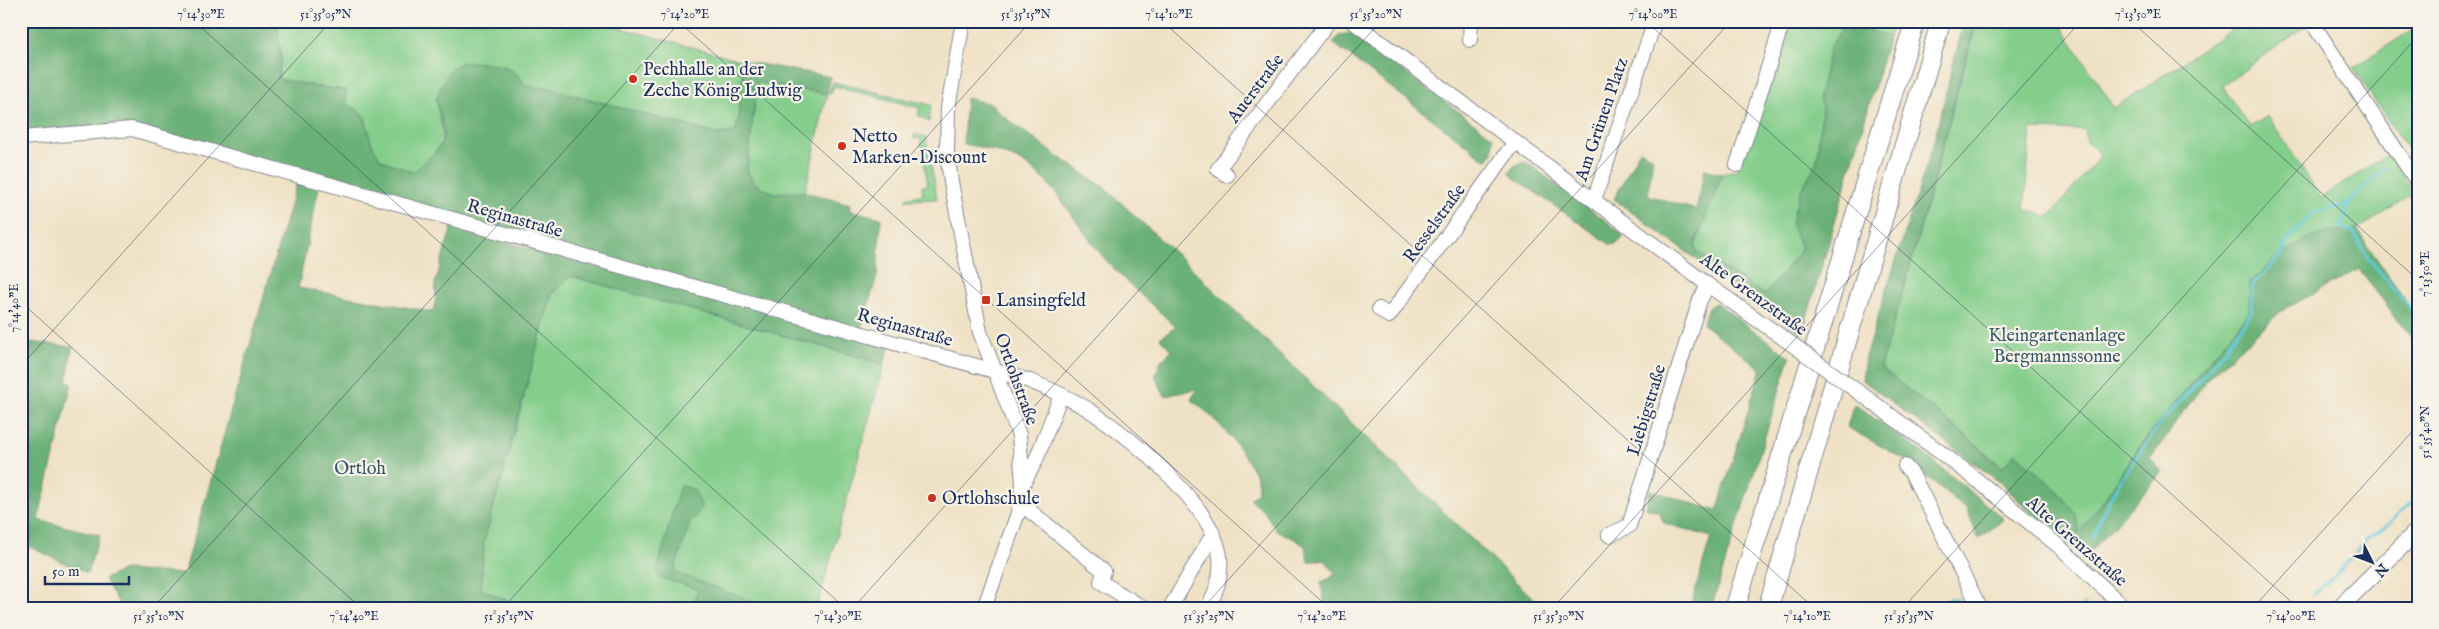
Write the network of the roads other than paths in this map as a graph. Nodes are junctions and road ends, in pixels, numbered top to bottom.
1 (963, 21) edge
2 (1329, 21) edge
3 (1352, 21) edge
4 (1471, 21) edge
5 (1655, 21) edge
6 (1783, 21) edge
7 (1915, 21) edge
8 (1941, 21) edge
9 (2311, 21) edge
10 (1470, 40) dead end
11 (21, 138) edge
12 (1515, 142) junction
13 (1737, 165) dead end
14 (1227, 176) dead end
15 (2418, 183) edge
16 (1594, 200) junction
17 (1708, 285) junction
18 (1380, 309) dead end
19 (995, 373) junction
20 (1061, 396) junction
21 (1905, 466) dead end
22 (1023, 484) junction
23 (1020, 503) junction
24 (2418, 530) edge
25 (1213, 534) junction
26 (1609, 535) dead end
27 (984, 608) edge
28 (1143, 608) edge
29 (1170, 608) edge
30 (1208, 608) edge
31 (1735, 608) edge
32 (1768, 608) edge
33 (1980, 608) edge
34 (2125, 608) edge
35 (2339, 608) edge

1 - 19 street, Ortlohstraße
2 - 14 street, Auerstraße
3 - 12 street, Alte Grenzstraße
4 - 10 street
5 - 16 street, Am Grünen Platz
6 - 13 street
7 - 31 highway
8 - 32 highway
9 - 15 street
11 - 19 street, Reginastraße
12 - 16 street, Alte Grenzstraße
12 - 18 street, Resselstraße
16 - 17 street, Alte Grenzstraße
17 - 26 street, Liebigstraße
17 - 34 street, Alte Grenzstraße, bridge
19 - 20 street
19 - 22 street, Ortlohstraße
20 - 22 street, Ortlohstraße
20 - 25 street
21 - 33 street
22 - 23 street, Ortlohstraße
23 - 27 street, Ortlohstraße
23 - 28 street
24 - 35 main road
25 - 29 street
25 - 30 street

